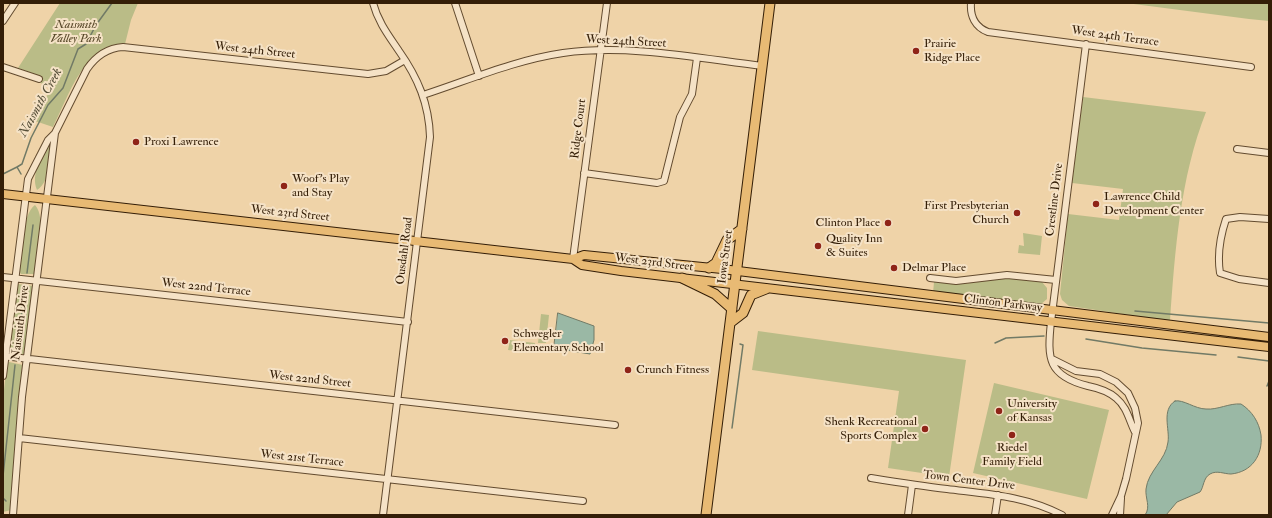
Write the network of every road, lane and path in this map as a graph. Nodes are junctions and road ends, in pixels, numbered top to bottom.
1 (15, 3) edge
2 (373, 3) edge
3 (455, 3) edge
4 (607, 3) edge
5 (770, 3) edge
6 (971, 3) edge
7 (3, 21) edge
8 (1086, 44) junction
9 (600, 50) junction
10 (101, 54) joint
11 (697, 58) junction
12 (406, 60) junction
13 (762, 66) junction
14 (3, 67) edge
15 (1251, 67) dead end
16 (479, 76) junction
17 (39, 79) dead end
18 (423, 95) junction
19 (54, 133) junction
20 (1237, 149) dead end
21 (1269, 153) edge
22 (584, 173) junction
23 (3, 194) edge
24 (25, 196) junction
25 (46, 199) junction
26 (1269, 219) edge
27 (742, 229) junction
28 (418, 240) junction
29 (574, 258) junction
30 (709, 268) junction
31 (736, 272) junction
32 (3, 277) edge
33 (15, 278) junction
34 (682, 278) junction
35 (930, 278) dead end
36 (37, 280) junction
37 (1056, 280) junction
38 (1269, 283) edge
39 (735, 285) junction
40 (766, 289) junction
41 (732, 309) junction
42 (1053, 311) junction
43 (408, 322) junction
44 (1051, 322) junction
45 (730, 324) junction
46 (1269, 337) edge
47 (1269, 347) edge
48 (4, 357) edge
49 (27, 360) junction
50 (1052, 360) junction
51 (3, 376) edge
52 (398, 401) junction
53 (615, 425) dead end
54 (1135, 432) junction
55 (19, 438) junction
56 (871, 478) dead end
57 (388, 479) junction
58 (912, 485) junction
59 (998, 495) junction
60 (1121, 496) junction
61 (583, 501) dead end
62 (13, 515) edge
63 (383, 515) edge
64 (706, 515) edge
65 (908, 515) edge
66 (995, 515) edge
67 (1062, 515) edge
68 (1112, 515) edge
69 (1120, 515) edge

1 - 7 street
2 - 12 street, Ousdahl Road
3 - 16 street
4 - 9 street, Ridge Court
5 - 13 highway, Iowa Street
6 - 8 street, West 24th Terrace
8 - 15 street, West 24th Terrace
8 - 37 street, Crestline Drive
9 - 11 street, West 24th Street
9 - 16 street, West 24th Street
9 - 22 street, Ridge Court
10 - 12 street, West 24th Street
10 - 19 street, Naismith Drive
11 - 13 street, West 24th Street
11 - 22 street
12 - 18 street, Ousdahl Road
13 - 27 highway, Iowa Street
14 - 17 street
16 - 18 street, West 24th Street
18 - 28 street, Ousdahl Road
19 - 24 street, Naismith Drive
19 - 25 street, Naismith Drive
20 - 21 street
22 - 29 street, Ridge Court
23 - 24 main road, West 23rd Street
24 - 25 main road, West 23rd Street
24 - 33 street, Naismith Drive
25 - 28 main road, West 23rd Street
25 - 36 street, Naismith Drive
26 - 38 street
27 - 30 highway
27 - 31 highway, Iowa Street
28 - 29 main road, West 23rd Street
28 - 43 street, Ousdahl Road
29 - 30 main road, West 23rd Street
29 - 34 main road, West 23rd Street
30 - 31 main road, West 23rd Street
31 - 39 highway, Iowa Street
31 - 42 main road, Clinton Parkway
32 - 33 street, West 22nd Terrace
33 - 36 street, West 22nd Terrace
33 - 48 street, Naismith Drive
34 - 39 main road, West 23rd Street
34 - 41 highway
35 - 37 street
36 - 43 street, West 22nd Terrace
36 - 49 street, Naismith Drive
37 - 42 street, Crestline Drive
39 - 40 main road, Clinton Parkway
39 - 41 highway, Iowa Street
40 - 44 main road, Clinton Parkway
40 - 45 highway
41 - 45 highway, Iowa Street
42 - 44 street, Crestline Drive
42 - 46 main road, Clinton Parkway
43 - 52 street, Ousdahl Road
44 - 47 main road, Clinton Parkway
44 - 50 street, Crestline Drive
45 - 64 highway, Iowa Street
48 - 49 street, West 22nd Street
48 - 51 street, Naismith Drive
49 - 52 street, West 22nd Street
49 - 55 street, Naismith Drive
50 - 54 street, Crestline Drive
50 - 54 street
52 - 53 street, West 22nd Street
52 - 57 street, Ousdahl Road
54 - 60 street
55 - 57 street, West 21st Terrace
55 - 62 street, Naismith Drive
56 - 58 street, Town Center Drive
57 - 61 street, West 21st Terrace
57 - 63 street, Ousdahl Road
58 - 59 street, Town Center Drive
58 - 65 street
59 - 66 street
59 - 67 street, Town Center Drive
60 - 68 street
60 - 69 street

